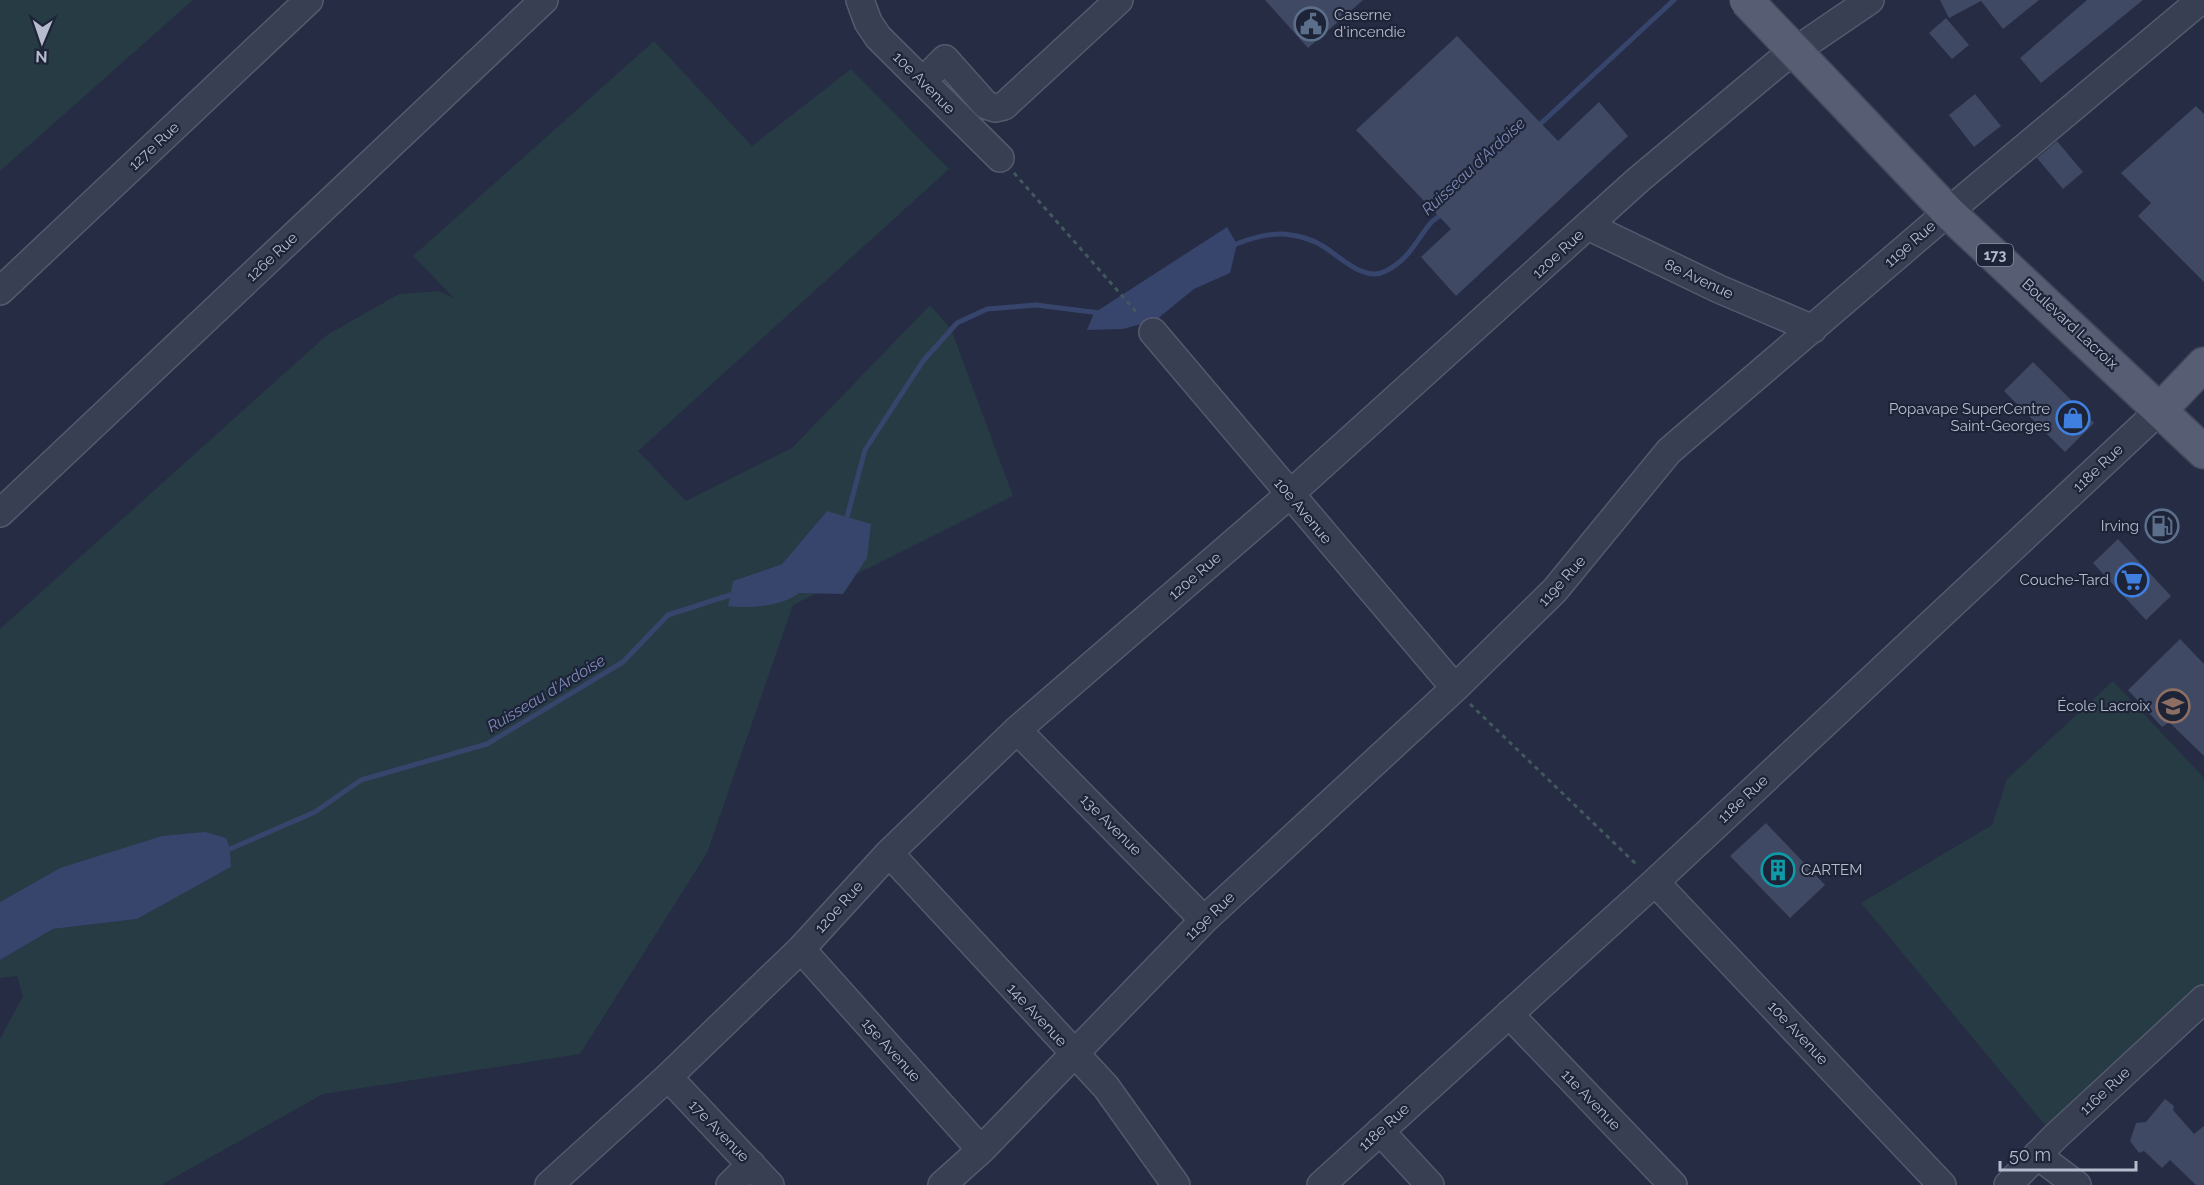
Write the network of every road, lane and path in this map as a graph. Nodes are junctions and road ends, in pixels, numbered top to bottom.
1 (309, 0) edge
2 (544, 0) edge
3 (1119, 0) edge
4 (1746, 0) edge
5 (1870, 0) edge
6 (2201, 0) edge
7 (863, 1) edge
8 (923, 81) junction
9 (1000, 158) joint
10 (1948, 212) junction
11 (1588, 226) junction
12 (0, 291) edge
13 (1813, 329) junction
14 (1153, 332) joint
15 (2204, 364) edge
16 (2161, 409) junction
17 (2204, 452) edge
18 (1288, 495) junction
19 (0, 513) edge
20 (1455, 688) junction
21 (1017, 730) junction
22 (889, 853) junction
23 (1655, 882) junction
24 (1204, 920) junction
25 (801, 949) junction
26 (2204, 999) edge
27 (1509, 1014) junction
28 (1074, 1054) junction
29 (668, 1077) junction
30 (1380, 1131) junction
31 (981, 1150) junction
32 (2037, 1155) junction
33 (751, 1164) junction
34 (549, 1185) edge
35 (729, 1185) edge
36 (770, 1185) edge
37 (942, 1185) edge
38 (1176, 1185) edge
39 (1321, 1185) edge
40 (1430, 1185) edge
41 (1673, 1185) edge
42 (1942, 1185) edge
43 (2008, 1185) edge
44 (2077, 1185) edge

1 - 12 street, 127e Rue
2 - 19 street, 126e Rue
3 - 8 street
4 - 10 main road, Boulevard Lacroix / 173, bridge
5 - 11 street, 120e Rue
6 - 10 street, 119e Rue
7 - 8 street, 10e Avenue
8 - 9 street, 10e Avenue
9 - 14 path
10 - 13 street, 119e Rue
10 - 16 main road, Boulevard Lacroix / 173
11 - 13 street, 8e Avenue
11 - 18 street, 120e Rue
13 - 20 street, 119e Rue
14 - 18 street, 10e Avenue
15 - 16 main road
16 - 17 main road, Boulevard Lacroix / 173
16 - 23 street, 118e Rue
18 - 20 street, 10e Avenue
18 - 21 street, 120e Rue
20 - 23 path
20 - 24 street, 119e Rue
21 - 22 street, 120e Rue
21 - 24 street, 13e Avenue
22 - 25 street, 120e Rue
22 - 28 street, 14e Avenue
23 - 27 street, 118e Rue
23 - 42 street, 10e Avenue
24 - 28 street, 119e Rue
25 - 29 street, 120e Rue
25 - 31 street, 15e Avenue
26 - 32 street, 116e Rue
27 - 30 street, 118e Rue
27 - 41 street, 11e Avenue
28 - 31 street, 119e Rue
28 - 38 street, 14e Avenue
29 - 33 street, 17e Avenue
29 - 34 street, 120e Rue
30 - 39 street, 118e Rue
30 - 40 street
31 - 37 street, 119e Rue
32 - 43 street, 116e Rue
32 - 44 street
33 - 35 street
33 - 36 street, 17e Avenue

